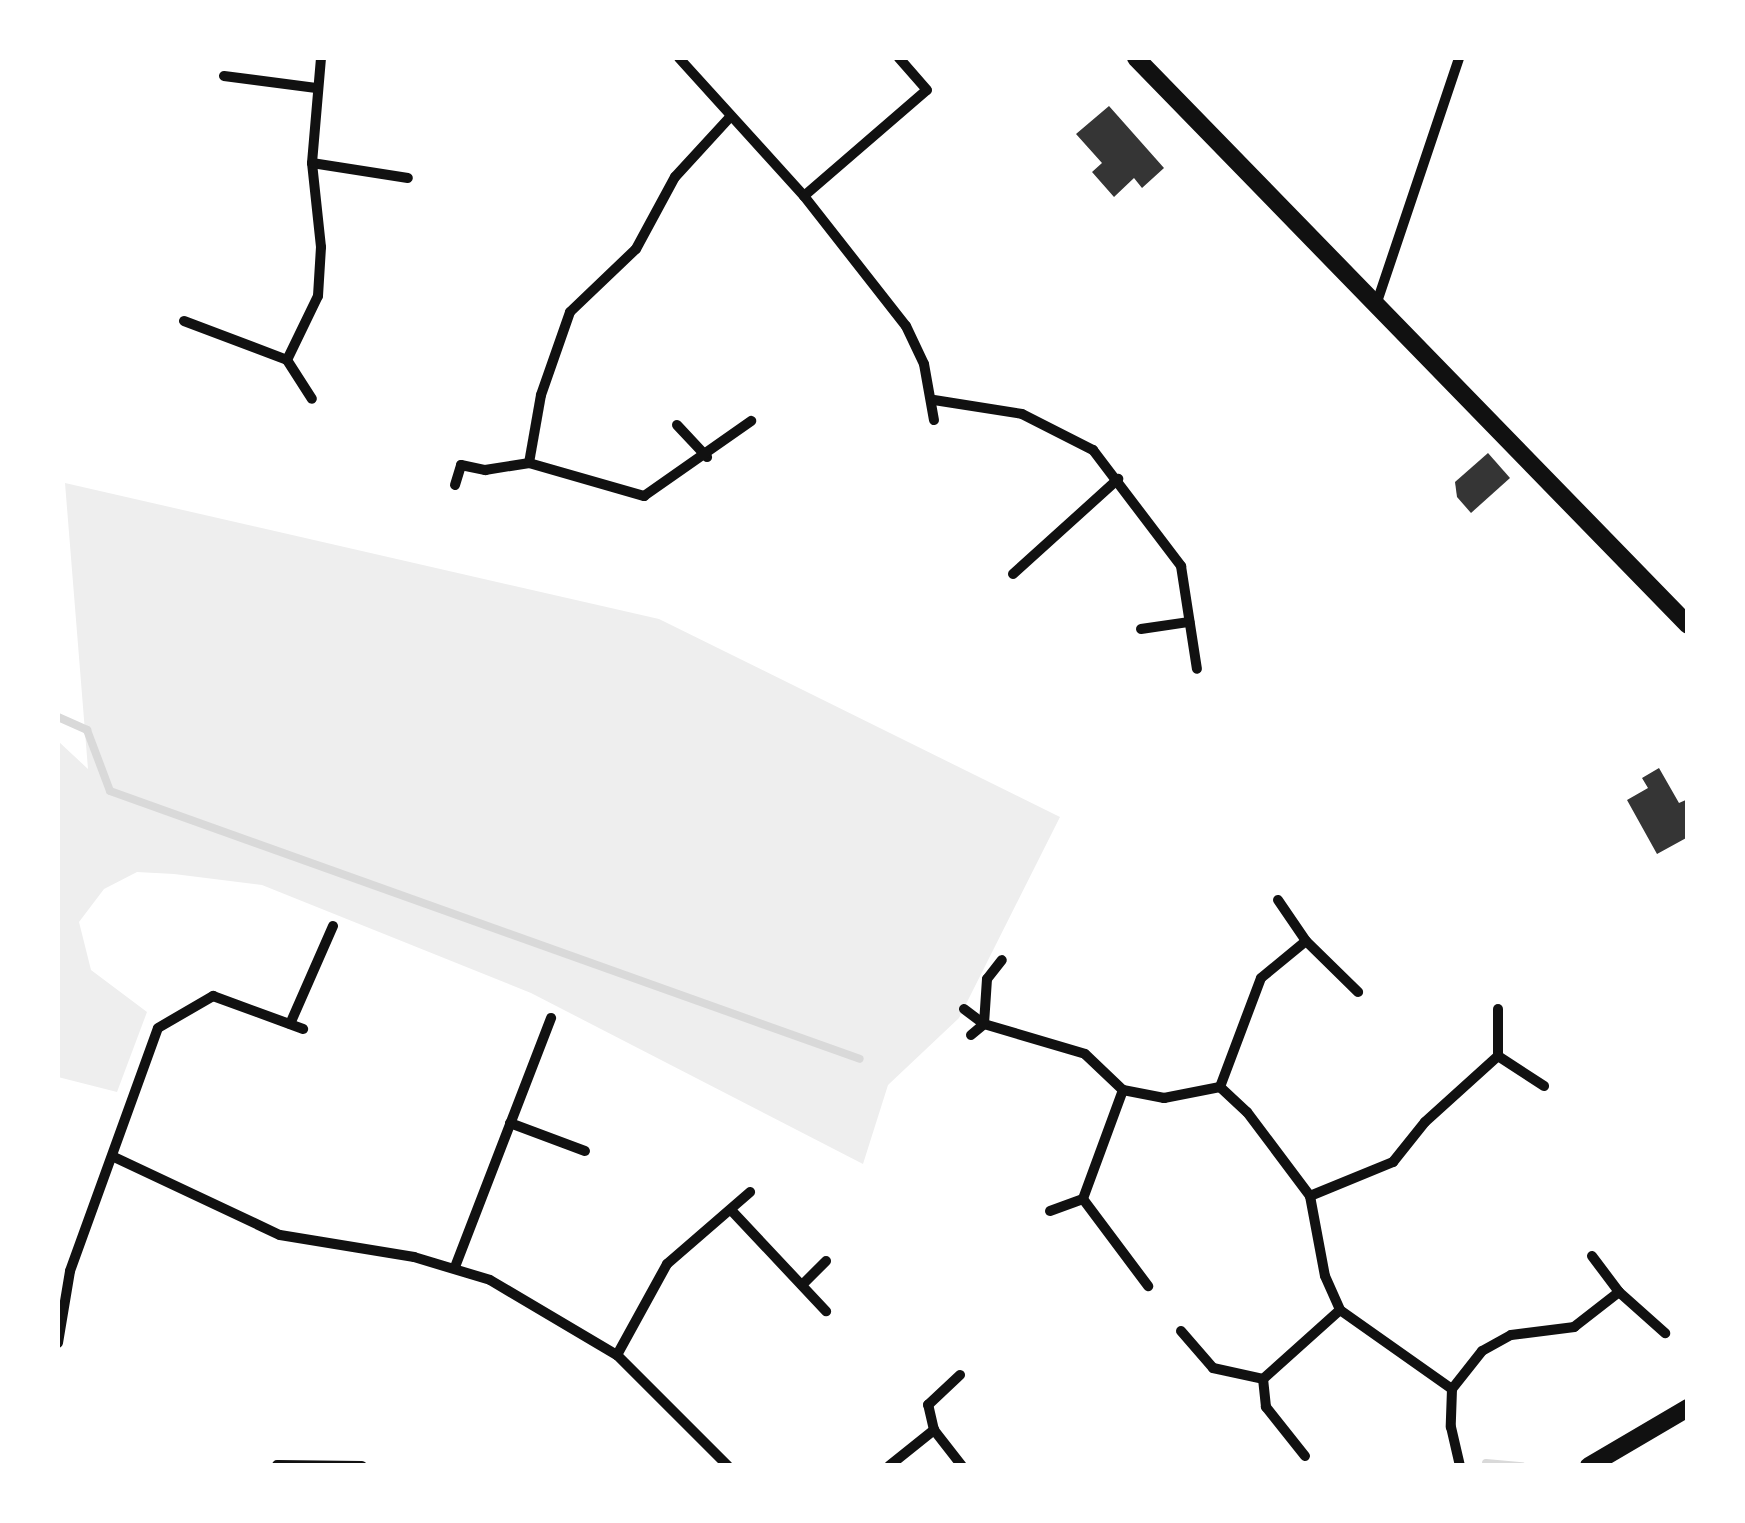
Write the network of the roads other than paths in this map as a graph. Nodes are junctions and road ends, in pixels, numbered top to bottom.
1 (321, 58) edge
2 (679, 58) edge
3 (899, 58) edge
4 (1136, 58) edge
5 (1459, 58) edge
6 (224, 76) dead end
7 (316, 88) junction
8 (730, 118) junction
9 (312, 163) junction
10 (408, 178) dead end
11 (804, 196) junction
12 (1378, 302) junction
13 (184, 321) dead end
14 (287, 360) junction
15 (312, 398) dead end
16 (934, 400) junction
17 (934, 420) dead end
18 (752, 421) dead end
19 (677, 425) dead end
20 (707, 457) junction
21 (529, 462) junction
22 (1118, 479) junction
23 (455, 486) dead end
24 (1013, 574) dead end
25 (1189, 622) junction
26 (1688, 625) edge
27 (1141, 629) dead end
28 (1198, 669) dead end
29 (1278, 900) dead end
30 (333, 926) dead end
31 (1306, 941) junction
32 (1002, 960) dead end
33 (1358, 992) dead end
34 (964, 1008) dead end
35 (1498, 1009) dead end
36 (551, 1018) dead end
37 (290, 1024) junction
38 (984, 1024) junction
39 (303, 1029) dead end
40 (971, 1035) dead end
41 (1498, 1056) junction
42 (1544, 1086) dead end
43 (1220, 1088) junction
44 (1123, 1090) junction
45 (510, 1124) junction
46 (585, 1151) dead end
47 (114, 1157) junction
48 (750, 1192) dead end
49 (1310, 1196) junction
50 (1083, 1199) junction
51 (731, 1210) junction
52 (1050, 1211) dead end
53 (1592, 1256) dead end
54 (826, 1261) dead end
55 (454, 1267) junction
56 (802, 1285) junction
57 (1148, 1286) dead end
58 (1619, 1292) junction
59 (1340, 1310) junction
60 (826, 1311) dead end
61 (1180, 1331) dead end
62 (1665, 1333) dead end
63 (58, 1343) edge
64 (617, 1355) junction
65 (960, 1376) dead end
66 (1263, 1379) junction
67 (1452, 1389) junction
68 (1688, 1408) edge
69 (934, 1430) junction
70 (1305, 1456) dead end
71 (277, 1465) edge
72 (328, 1465) edge
73 (362, 1466) edge
74 (728, 1466) edge
75 (889, 1466) edge
76 (962, 1466) edge
77 (1460, 1466) edge
78 (1588, 1466) edge

1 - 7 street
2 - 8 street
3 - 11 street
4 - 12 street
5 - 12 street
6 - 7 street
7 - 9 street
8 - 11 street
8 - 21 street
9 - 10 street
9 - 14 street
11 - 16 street
12 - 26 street
13 - 14 street
14 - 15 street
16 - 17 street
16 - 22 street
18 - 20 street
19 - 20 street
20 - 21 street
21 - 23 street
22 - 24 street
22 - 25 street
25 - 27 street
25 - 28 street
29 - 31 street
30 - 37 street
31 - 33 street
31 - 43 street
32 - 38 street
34 - 38 street
35 - 41 street
36 - 45 street
37 - 39 street
37 - 47 street
38 - 40 street
38 - 44 street
41 - 42 street
41 - 49 street
43 - 44 street
43 - 49 street
44 - 50 street
45 - 46 street
45 - 55 street
47 - 55 street
47 - 63 street
48 - 51 street
49 - 59 street
50 - 52 street
50 - 57 street
51 - 56 street
51 - 64 street
53 - 58 street
54 - 56 street
55 - 64 street
56 - 60 street
58 - 62 street
58 - 67 street
59 - 66 street
59 - 67 street
61 - 66 street
64 - 74 street
65 - 69 street
66 - 70 street
67 - 77 street
68 - 78 street
69 - 75 street
69 - 76 street
71 - 72 street
72 - 73 street

